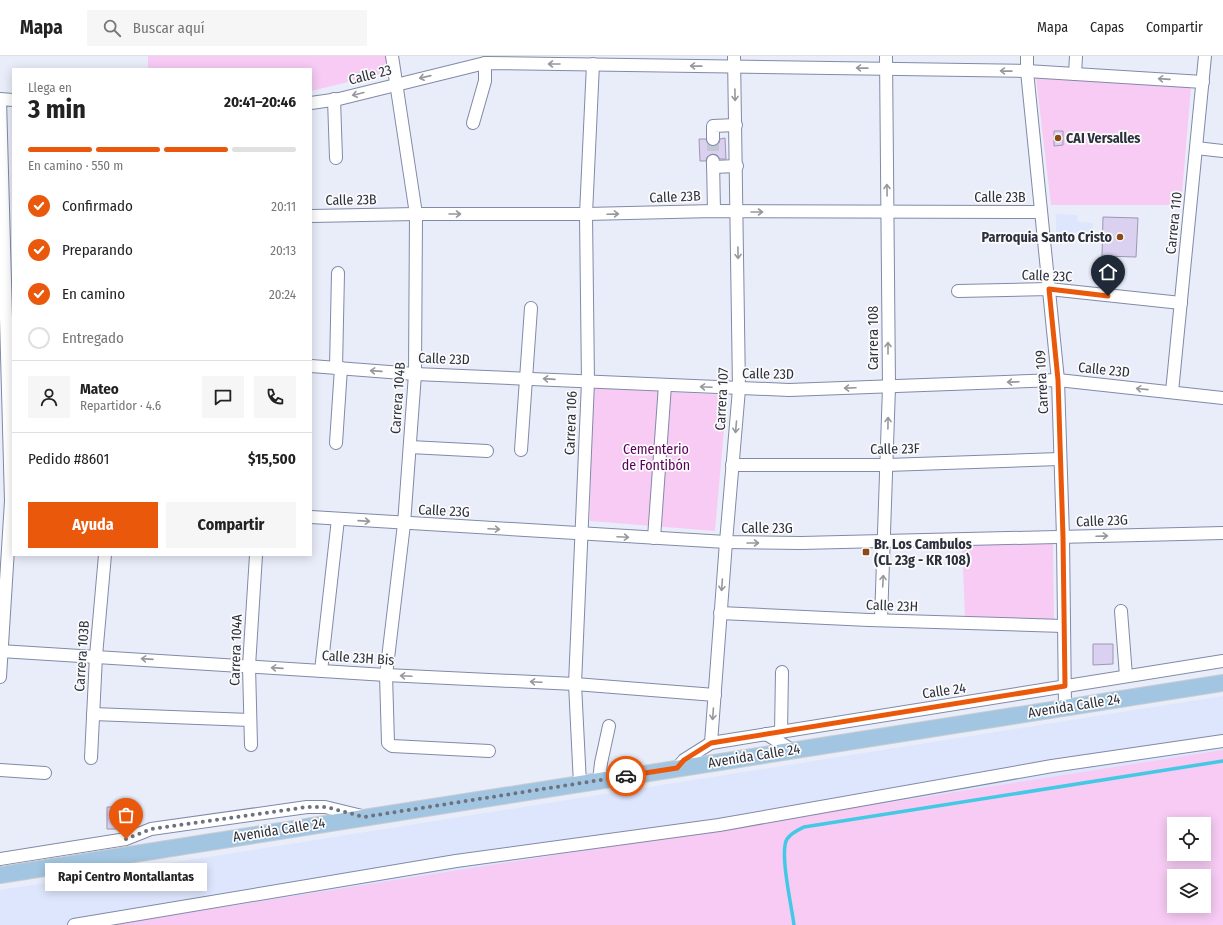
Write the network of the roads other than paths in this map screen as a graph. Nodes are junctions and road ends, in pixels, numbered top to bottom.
1 (392, 56) edge
2 (886, 56) edge
3 (1027, 56) edge
4 (1076, 56) edge
5 (1205, 56) edge
6 (735, 61) edge
7 (485, 63) junction
8 (593, 64) junction
9 (886, 68) junction
10 (1027, 71) junction
11 (1075, 74) junction
12 (1203, 82) junction
13 (396, 84) junction
14 (0, 99) edge
15 (334, 99) junction
16 (12, 100) edge
17 (312, 103) edge
18 (473, 123) dead end
19 (736, 125) junction
20 (713, 139) tunnel mouth
21 (1196, 148) junction
22 (1223, 151) edge
23 (336, 158) dead end
24 (737, 166) junction
25 (714, 211) junction
26 (737, 212) junction
27 (887, 212) junction
28 (1040, 212) junction
29 (416, 214) junction
30 (586, 214) junction
31 (312, 216) edge
32 (8, 228) edge
33 (338, 273) dead end
34 (1049, 289) junction
35 (958, 291) dead end
36 (1181, 303) junction
37 (531, 308) dead end
38 (6, 352) edge
39 (312, 366) edge
40 (339, 368) junction
41 (415, 374) junction
42 (525, 377) junction
43 (1058, 380) junction
44 (588, 382) junction
45 (665, 385) junction
46 (889, 387) junction
47 (739, 388) junction
48 (1172, 392) junction
49 (1223, 398) edge
50 (336, 443) dead end
51 (410, 447) junction
52 (521, 450) dead end
53 (488, 451) dead end
54 (1059, 459) junction
55 (887, 464) junction
56 (732, 465) junction
57 (8, 500) edge
58 (312, 517) edge
59 (338, 519) junction
60 (404, 524) junction
61 (1223, 533) edge
62 (582, 534) junction
63 (1063, 537) junction
64 (654, 538) junction
65 (885, 541) junction
66 (726, 542) junction
67 (105, 556) edge
68 (256, 556) edge
69 (1121, 611) dead end
70 (720, 613) junction
71 (881, 620) junction
72 (1064, 626) junction
73 (1, 651) edge
74 (96, 656) junction
75 (1223, 661) edge
76 (249, 666) junction
77 (321, 671) junction
78 (782, 672) dead end
79 (386, 675) junction
80 (0, 676) edge
81 (1126, 676) junction
82 (1223, 683) edge
83 (575, 684) junction
84 (1065, 686) junction
85 (715, 695) junction
86 (1065, 707) junction
87 (93, 714) junction
88 (250, 720) junction
89 (610, 726) dead end
90 (781, 732) junction
91 (766, 734) junction
92 (1223, 740) edge
93 (711, 743) junction
94 (251, 745) dead end
95 (792, 750) junction
96 (489, 751) dead end
97 (91, 758) dead end
98 (677, 768) junction
99 (0, 770) edge
100 (45, 773) dead end
101 (600, 781) junction
102 (580, 784) junction
103 (364, 817) junction
104 (126, 839) junction
105 (128, 855) junction
106 (0, 859) edge
107 (0, 875) edge
108 (74, 925) edge

1 - 13 street, Carrera 104B
2 - 9 street, Carrera 108
3 - 10 street, Carrera 109
4 - 11 street
5 - 12 street, Carrera 110
6 -> 8 street, Calle 23
9 -> 6 street, Calle 23
6 -> 19 street, Carrera 107
8 -> 7 street, Calle 23
7 -> 13 street, Calle 23
7 - 18 street
8 - 30 street, Carrera 106
10 -> 9 street, Calle 23
27 -> 9 street, Carrera 108
10 - 11 street, Calle 23
10 - 28 street, Carrera 109
12 -> 11 street, Calle 23
12 - 21 street, Carrera 110
13 -> 15 street, Calle 23
13 - 29 street, Carrera 104B
14 - 16 street
14 - 32 street
15 - 17 street, Calle 23
15 - 23 street
19 - 20 street
19 - 24 street, Carrera 107
21 - 22 street
21 - 36 street, Carrera 110
24 - 25 street
24 - 26 street, Carrera 107
25 - 26 street, Calle 23B
30 -> 25 street, Calle 23B
26 -> 27 street, Calle 23B
26 -> 47 street, Carrera 107
27 - 28 street, Calle 23B
46 -> 27 street, Carrera 108
28 - 34 street, Carrera 109
29 -> 30 street, Calle 23B
29 - 31 street, Calle 23B
29 - 41 street, Carrera 104B
30 - 44 street, Carrera 106
32 - 38 street
33 - 40 street
34 - 35 street, Calle 23C
34 - 36 street, Calle 23C
34 - 43 street, Carrera 109
36 - 48 street, Carrera 110
37 - 42 street
38 - 57 street
39 - 40 street, Calle 23D
41 -> 40 street, Calle 23D
40 - 50 street
41 - 42 street, Calle 23D
41 - 51 street, Carrera 104B
44 -> 42 street, Calle 23D
42 - 52 street
43 -> 46 street, Calle 23D
48 -> 43 street, Calle 23D
43 - 54 street, Carrera 109
44 - 45 street, Calle 23D
44 - 62 street, Carrera 106
47 -> 45 street, Calle 23D
45 - 64 street
46 -> 47 street, Calle 23D
55 -> 46 street, Carrera 108
47 -> 56 street, Carrera 107
48 - 49 street, Calle 23D
51 - 53 street
51 - 60 street, Carrera 104B
54 - 55 street, Calle 23F
54 - 63 street, Carrera 109
55 - 56 street, Calle 23F
55 - 65 street, Carrera 108
56 - 66 street, Carrera 107
57 - 73 street
58 - 59 street, Calle 23G
59 -> 60 street, Calle 23G
59 - 77 street
60 -> 62 street, Calle 23G
60 - 79 street, Carrera 104B
63 -> 61 street, Calle 23G
62 -> 64 street, Calle 23G
62 - 83 street, Carrera 106
63 - 65 street, Calle 23G
63 - 72 street, Carrera 109
64 - 66 street, Calle 23G
66 -> 65 street, Calle 23G
71 -> 65 street, Carrera 108
66 -> 70 street, Carrera 107
67 - 74 street, Carrera 103B
68 - 76 street, Carrera 104A
69 - 81 street
70 - 71 street, Calle 23H
70 - 85 street, Carrera 107
71 - 72 street, Calle 23H
72 - 84 street, Carrera 109
73 - 74 street, Calle 23H Bis
73 - 80 street
76 -> 74 street, Calle 23H Bis
74 - 87 street, Carrera 103B
75 - 81 street, Calle 24
77 -> 76 street, Calle 23H Bis
76 - 88 street, Carrera 104A
77 - 79 street, Calle 23H Bis
78 - 90 street
83 -> 79 street, Calle 23H Bis
79 - 96 street, Carrera 104B
81 - 84 street, Calle 24
82 - 86 main road, Avenida Calle 24
83 - 85 street, Calle 23H Bis
83 - 102 street, Carrera 106
84 - 86 street, Carrera 109
84 - 90 street, Calle 24
85 -> 93 street, Carrera 107
86 - 95 main road, Avenida Calle 24
87 - 88 street
87 - 97 street, Carrera 103B
88 - 94 street, Carrera 104A
89 - 101 street
90 - 91 street, Calle 24
91 - 93 street, Calle 24
91 - 95 street
92 - 108 street
93 - 98 street, Calle 24
95 - 98 main road, Avenida Calle 24
98 - 101 main road, Avenida Calle 24
99 - 100 street
101 - 102 main road, Avenida Calle 24
102 - 103 main road, Avenida Calle 24
103 - 104 street
103 - 105 main road, Avenida Calle 24
104 - 105 street
104 - 106 street
105 - 107 main road, Avenida Calle 24

